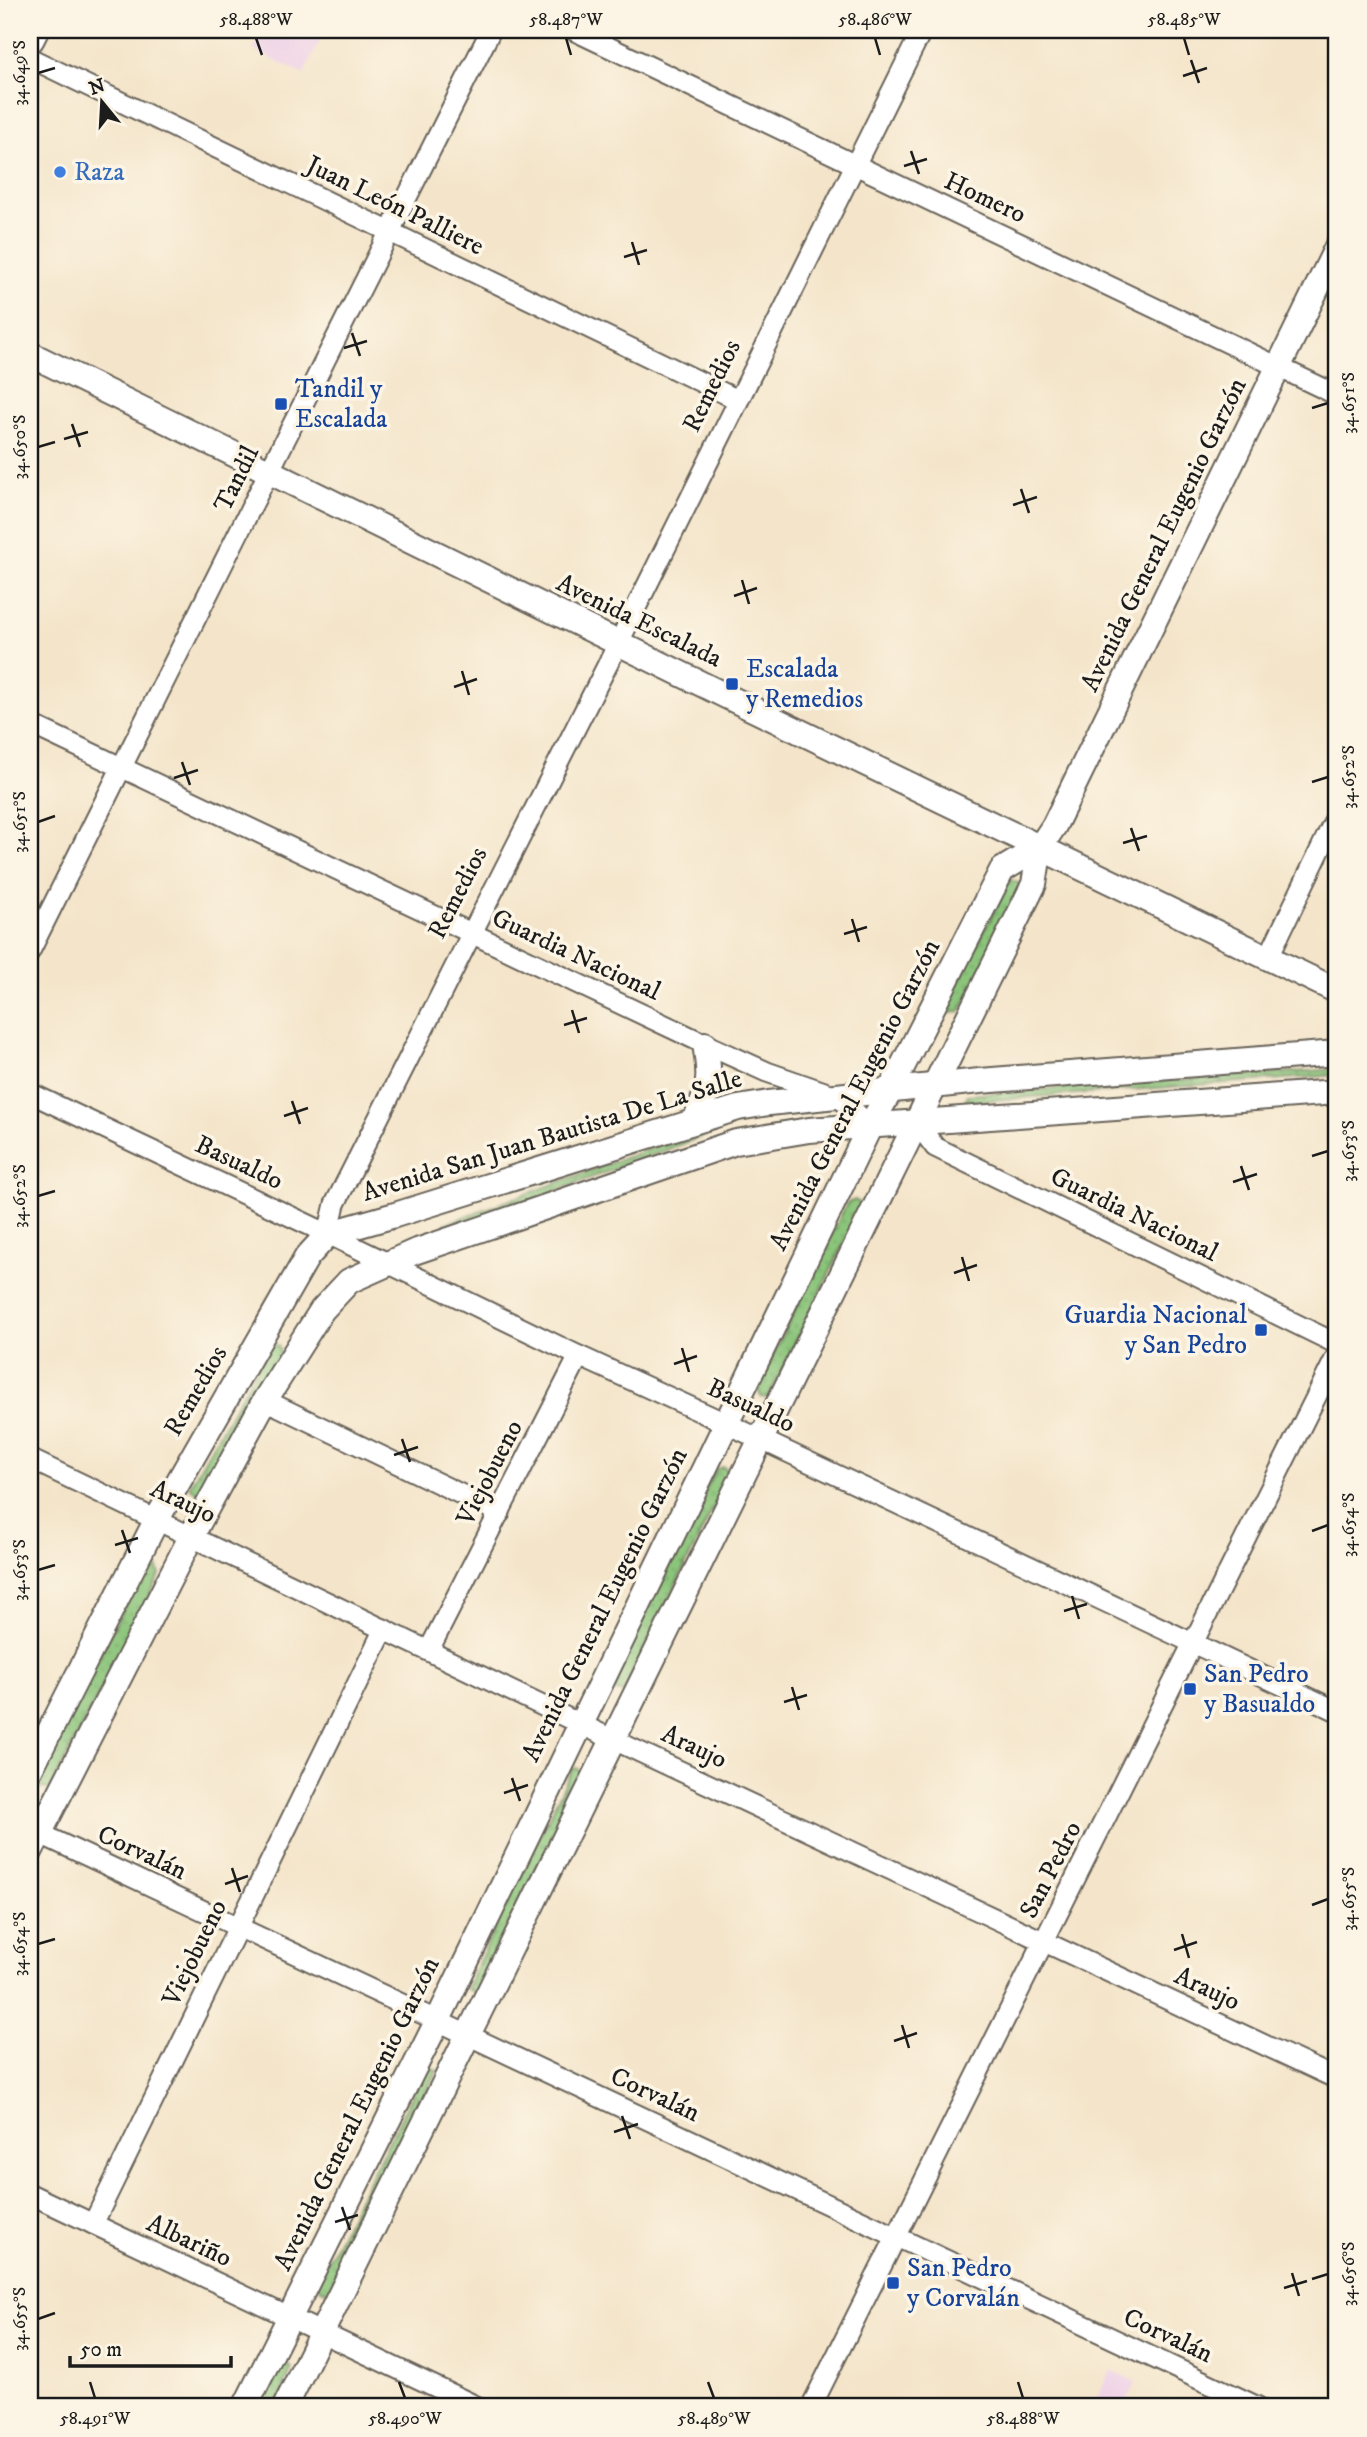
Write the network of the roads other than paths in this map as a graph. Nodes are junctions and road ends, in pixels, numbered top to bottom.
1 (34, 30) edge
2 (491, 30) edge
3 (573, 30) edge
4 (922, 30) edge
5 (30, 38) edge
6 (30, 58) edge
7 (855, 165) junction
8 (388, 231) junction
9 (1337, 247) edge
10 (30, 354) edge
11 (1279, 367) junction
12 (1337, 395) edge
13 (738, 401) junction
14 (270, 473) junction
15 (618, 644) junction
16 (30, 724) edge
17 (122, 768) junction
18 (1337, 815) edge
19 (1040, 847) junction
20 (471, 935) junction
21 (30, 951) edge
22 (1268, 958) junction
23 (1337, 990) edge
24 (705, 1044) junction
25 (1337, 1053) edge
26 (935, 1087) junction
27 (890, 1091) junction
28 (30, 1093) edge
29 (1337, 1093) edge
30 (839, 1097) junction
31 (695, 1120) junction
32 (916, 1122) junction
33 (870, 1126) junction
34 (328, 1234) junction
35 (387, 1263) junction
36 (1337, 1345) edge
37 (1337, 1355) edge
38 (579, 1356) junction
39 (265, 1400) junction
40 (726, 1424) junction
41 (760, 1439) junction
42 (30, 1459) edge
43 (499, 1513) junction
44 (156, 1519) junction
45 (191, 1535) junction
46 (384, 1629) junction
47 (1194, 1644) junction
48 (429, 1650) junction
49 (1337, 1712) edge
50 (580, 1724) junction
51 (613, 1738) junction
52 (30, 1770) edge
53 (33, 1838) edge
54 (237, 1926) junction
55 (1044, 1941) junction
56 (437, 2022) junction
57 (468, 2035) junction
58 (1337, 2079) edge
59 (30, 2194) edge
60 (93, 2224) junction
61 (896, 2237) junction
62 (290, 2317) junction
63 (322, 2333) junction
64 (245, 2407) edge
65 (285, 2407) edge
66 (478, 2407) edge
67 (811, 2407) edge
68 (1258, 2407) edge

1 - 5 main road
2 - 8 street, Tandil
3 - 7 street, Homero
4 - 7 street, Remedios
6 - 8 street, Juan León Palliere
7 - 11 street, Homero
7 - 13 street, Remedios
8 - 13 street, Juan León Palliere
8 - 14 street, Tandil
9 - 11 street, Avenida General Eugenio Garzón
10 - 14 street, Avenida Escalada
11 - 12 street, Homero
11 - 19 street, Avenida General Eugenio Garzón
13 - 15 street, Remedios
14 - 15 street, Avenida Escalada
14 - 17 street, Tandil
15 - 19 street, Avenida Escalada
15 - 20 street, Remedios
16 - 17 street, Guardia Nacional
17 - 20 street, Guardia Nacional
17 - 21 street, Tandil
18 - 22 street
19 - 22 street, Avenida Escalada
19 - 26 street, Avenida General Eugenio Garzón
19 - 27 street, Avenida General Eugenio Garzón
20 - 24 street, Guardia Nacional
20 - 34 street, Remedios
22 - 23 street, Avenida Escalada
24 - 30 street, Guardia Nacional
24 - 31 street
25 - 26 street, Avenida San Juan Bautista De La Salle
26 - 27 street, Avenida San Juan Bautista De La Salle
26 - 32 street, Avenida General Eugenio Garzón
27 - 30 street, Avenida San Juan Bautista De La Salle
27 - 33 street, Avenida General Eugenio Garzón
28 - 34 street, Basualdo
29 - 32 street
30 - 31 street, Avenida San Juan Bautista De La Salle
30 - 33 street, Guardia Nacional
31 - 34 street, Avenida San Juan Bautista De La Salle
32 - 33 street
32 - 36 street, Guardia Nacional
32 - 41 street, Avenida General Eugenio Garzón
33 - 35 street
33 - 40 street, Avenida General Eugenio Garzón
34 - 35 street, Basualdo
34 - 44 street, Remedios
35 - 38 street, Basualdo
35 - 39 street
37 - 47 street, San Pedro
38 - 40 street, Basualdo
38 - 43 street, Viejobueno
39 - 43 street
39 - 45 street
40 - 41 street, Basualdo
40 - 50 street, Avenida General Eugenio Garzón
41 - 47 street, Basualdo
41 - 51 street, Avenida General Eugenio Garzón
42 - 44 street, Araujo
43 - 48 street, Viejobueno
44 - 45 street, Araujo
44 - 52 street, Remedios
45 - 46 street, Araujo
45 - 53 street
46 - 48 street, Araujo
46 - 54 street, Viejobueno
47 - 49 street, Basualdo
47 - 55 street, San Pedro
48 - 50 street, Araujo
50 - 51 street, Araujo
50 - 56 street, Avenida General Eugenio Garzón
51 - 55 street, Araujo
51 - 57 street, Avenida General Eugenio Garzón
53 - 54 street, Corvalán
54 - 56 street, Corvalán
54 - 60 street, Viejobueno
55 - 58 street, Araujo
55 - 61 street, San Pedro
56 - 57 street, Corvalán
56 - 62 street, Avenida General Eugenio Garzón
57 - 61 street, Corvalán
57 - 63 street, Avenida General Eugenio Garzón
59 - 60 street, Albariño
60 - 62 street, Albariño
61 - 67 street, San Pedro
61 - 68 street, Corvalán
62 - 63 street, Albariño
62 - 64 street, Avenida General Eugenio Garzón
63 - 65 street, Avenida General Eugenio Garzón
63 - 66 street, Albariño

